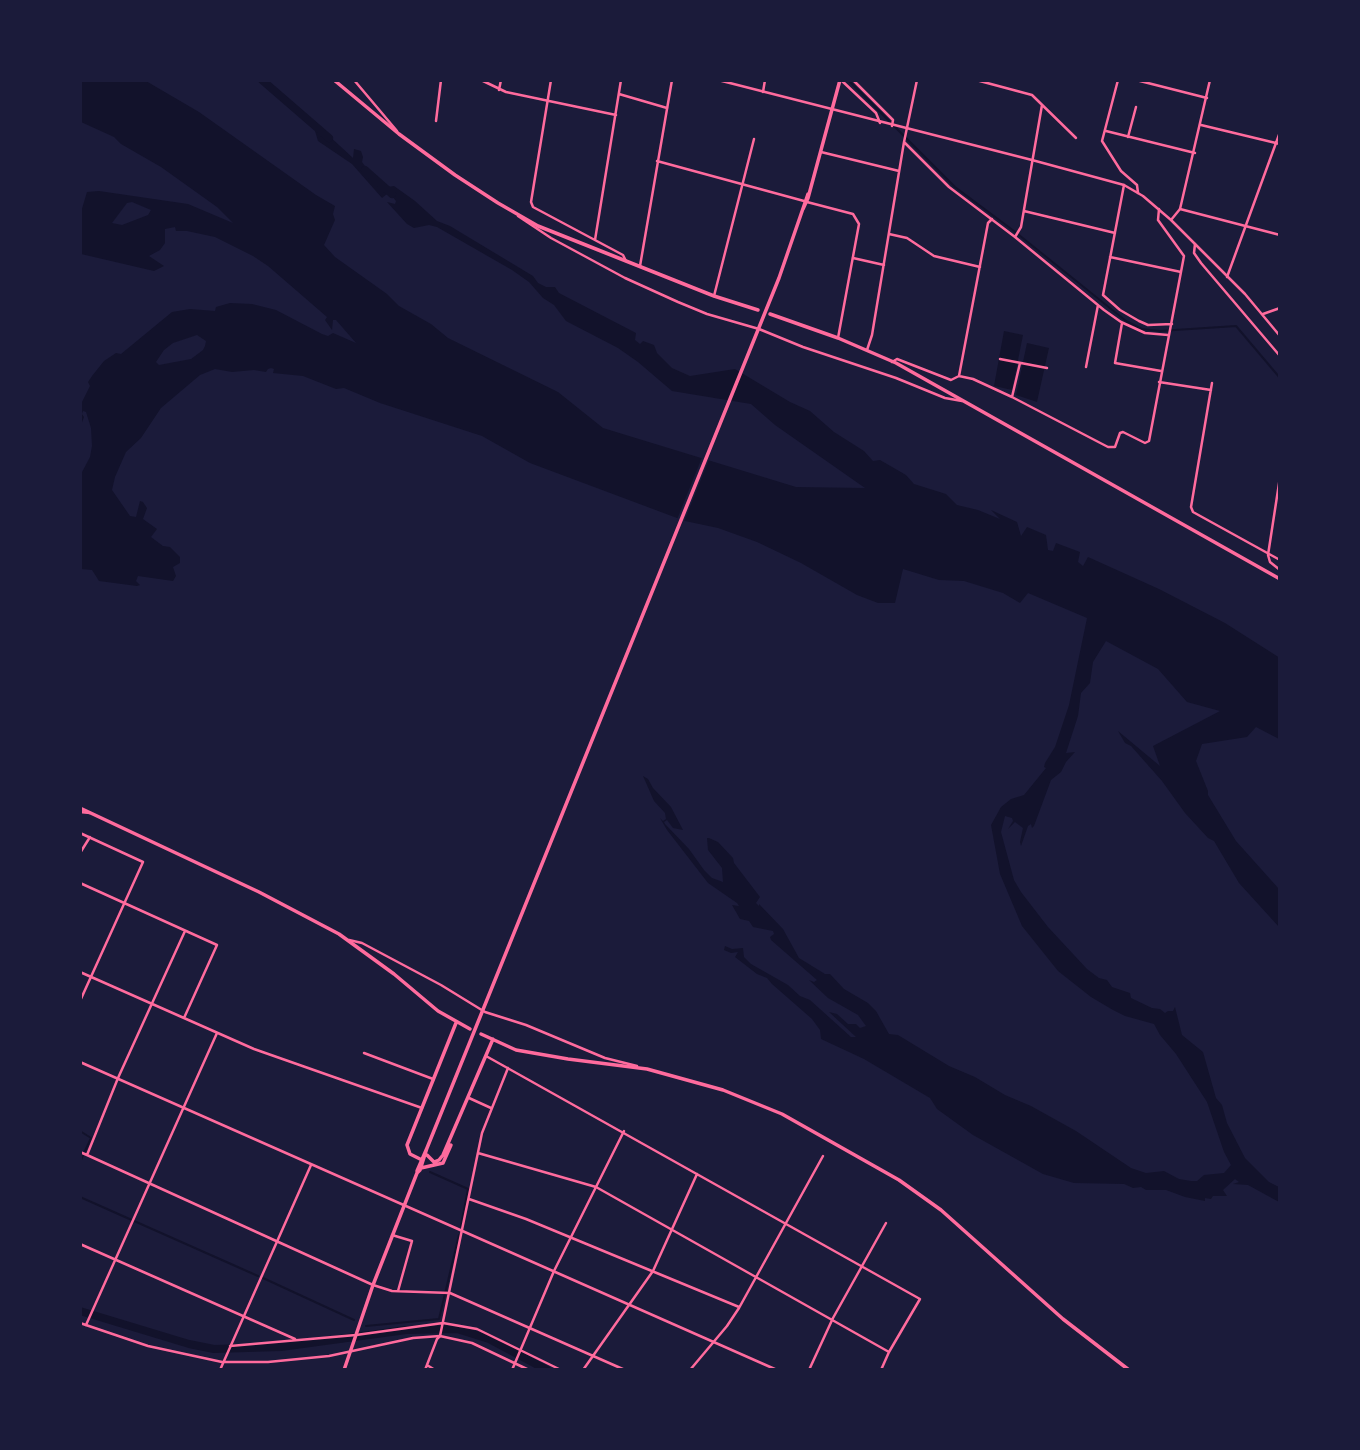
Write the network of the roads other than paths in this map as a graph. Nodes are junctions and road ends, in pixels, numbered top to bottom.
1 (334, 80) edge
2 (354, 80) edge
3 (441, 80) edge
4 (481, 80) edge
5 (501, 80) edge
6 (551, 80) edge
7 (621, 80) edge
8 (672, 80) edge
9 (718, 80) edge
10 (765, 80) edge
11 (840, 80) edge
12 (917, 80) edge
13 (975, 80) edge
14 (1118, 80) edge
15 (1136, 80) edge
16 (1210, 80) edge
17 (855, 81) edge
18 (499, 90) junction
19 (763, 92) junction
20 (853, 92) junction
21 (619, 94) junction
22 (1207, 99) junction
23 (547, 102) junction
24 (1042, 105) junction
25 (1136, 107) dead end
26 (667, 108) junction
27 (833, 109) junction
28 (616, 115) junction
29 (436, 121) dead end
30 (880, 123) junction
31 (1201, 125) junction
32 (892, 126) junction
33 (906, 130) junction
34 (1105, 131) junction
35 (1279, 132) edge
36 (399, 134) junction
37 (1128, 136) junction
38 (1076, 138) dead end
39 (754, 139) dead end
40 (904, 142) junction
41 (1277, 144) edge
42 (821, 152) junction
43 (1195, 153) junction
44 (1032, 160) junction
45 (657, 161) junction
46 (899, 171) junction
47 (744, 185) junction
48 (1124, 185) junction
49 (1138, 193) junction
50 (805, 202) junction
51 (498, 203) junction
52 (1159, 209) junction
53 (1180, 209) junction
54 (1024, 211) junction
55 (992, 219) junction
56 (1171, 220) junction
57 (1247, 226) junction
58 (1115, 233) junction
59 (889, 234) junction
60 (1279, 235) edge
61 (1015, 237) junction
62 (595, 241) junction
63 (1195, 244) junction
64 (1110, 257) junction
65 (853, 258) junction
66 (626, 261) junction
67 (884, 265) junction
68 (640, 266) junction
69 (980, 267) junction
70 (1181, 272) junction
71 (1227, 277) junction
72 (713, 296) junction
73 (1098, 305) junction
74 (1279, 308) edge
75 (758, 310) dead end
76 (770, 314) dead end
77 (1263, 314) junction
78 (1122, 323) junction
79 (1172, 324) junction
80 (759, 328) junction
81 (1168, 335) junction
82 (1279, 336) edge
83 (838, 338) junction
84 (867, 350) junction
85 (1278, 355) edge
86 (1000, 359) dead end
87 (892, 362) junction
88 (1279, 362) edge
89 (1020, 363) junction
90 (1086, 367) dead end
91 (1047, 368) dead end
92 (1161, 371) junction
93 (959, 376) junction
94 (1159, 382) junction
95 (1212, 383) dead end
96 (1211, 390) junction
97 (1012, 397) junction
98 (962, 401) junction
99 (1279, 477) edge
100 (1268, 555) junction
101 (1279, 560) edge
102 (1279, 570) edge
103 (1279, 579) edge
104 (80, 810) edge
105 (80, 833) edge
106 (90, 837) junction
107 (80, 853) edge
108 (80, 883) edge
109 (123, 903) junction
110 (185, 931) junction
111 (347, 940) junction
112 (80, 972) edge
113 (91, 977) junction
114 (80, 1000) edge
115 (152, 1004) junction
116 (482, 1011) junction
117 (184, 1018) junction
118 (456, 1023) junction
119 (470, 1029) dead end
120 (217, 1033) junction
121 (481, 1034) dead end
122 (493, 1039) junction
123 (364, 1053) dead end
124 (486, 1056) junction
125 (80, 1062) edge
126 (508, 1068) junction
127 (647, 1069) junction
128 (118, 1078) junction
129 (433, 1080) junction
130 (468, 1098) junction
131 (184, 1108) junction
132 (422, 1108) junction
133 (491, 1108) junction
134 (624, 1131) junction
135 (452, 1139) junction
136 (427, 1151) junction
137 (84, 1153) edge
138 (478, 1153) junction
139 (823, 1156) dead end
140 (420, 1159) junction
141 (312, 1164) junction
142 (421, 1168) junction
143 (417, 1173) junction
144 (698, 1173) junction
145 (150, 1183) junction
146 (596, 1187) junction
147 (469, 1199) junction
148 (404, 1206) junction
149 (786, 1223) junction
150 (886, 1223) dead end
151 (672, 1230) junction
152 (462, 1231) junction
153 (392, 1235) junction
154 (570, 1238) junction
155 (277, 1240) junction
156 (80, 1244) edge
157 (116, 1259) junction
158 (863, 1266) junction
159 (554, 1271) junction
160 (653, 1271) junction
161 (756, 1278) junction
162 (373, 1285) junction
163 (398, 1292) junction
164 (450, 1293) junction
165 (630, 1304) junction
166 (740, 1307) junction
167 (243, 1316) junction
168 (832, 1321) junction
169 (80, 1323) edge
170 (443, 1323) junction
171 (86, 1325) junction
172 (530, 1328) junction
173 (441, 1334) junction
174 (356, 1335) junction
175 (298, 1340) junction
176 (713, 1341) junction
177 (230, 1346) junction
178 (520, 1350) junction
179 (888, 1352) junction
180 (350, 1353) junction
181 (593, 1356) junction
182 (516, 1360) junction
183 (222, 1362) junction
184 (426, 1367) edge
185 (220, 1370) edge
186 (344, 1370) edge
187 (435, 1370) edge
188 (512, 1370) edge
189 (529, 1370) edge
190 (561, 1370) edge
191 (583, 1370) edge
192 (625, 1370) edge
193 (690, 1370) edge
194 (777, 1370) edge
195 (810, 1370) edge
196 (881, 1370) edge
197 (1129, 1370) edge

1 - 36 main road
2 - 36 street
3 - 29 street
4 - 18 street
5 - 18 street
6 - 23 street
7 - 21 street
8 - 26 street
9 - 19 street
10 - 19 street
11 - 20 street
11 - 27 main road
12 - 33 street
13 - 24 street
14 - 34 street
15 - 22 street
16 - 22 street
17 - 20 street
17 - 32 street
18 - 23 street
19 - 27 street
20 - 30 street
21 - 26 street
21 - 28 street
22 - 31 street
23 - 28 street
23 - 62 street
24 - 38 street
24 - 44 street
25 - 37 street
26 - 45 street
27 - 30 street
27 - 42 main road
28 - 62 street
30 - 32 street
31 - 41 street
31 - 43 street
32 - 33 street
33 - 40 street
33 - 44 street
34 - 37 street
34 - 49 street
35 - 41 street
36 - 51 main road
37 - 43 street
39 - 47 street
40 - 46 street
40 - 55 street
41 - 57 street
42 - 46 street
42 - 50 main road
43 - 53 street
44 - 48 street
44 - 54 street
45 - 47 street
45 - 68 street
46 - 59 street
47 - 50 street
47 - 72 street
48 - 49 street
48 - 58 street
49 - 52 street
50 - 65 street
50 - 80 main road
51 - 66 main road
51 - 80 street
52 - 56 street
52 - 70 street
53 - 56 street
53 - 57 street
54 - 58 street
54 - 61 street
55 - 61 street
55 - 69 street
56 - 63 street
57 - 60 street
57 - 71 street
58 - 64 street
59 - 67 street
59 - 69 street
61 - 73 street
62 - 66 street
63 - 71 street
63 - 85 street
64 - 70 street
64 - 79 street
65 - 67 street
65 - 83 street
66 - 68 main road
67 - 84 street
68 - 72 main road
69 - 93 street
70 - 79 street
71 - 77 street
72 - 75 main road
73 - 78 street
73 - 90 street
74 - 77 street
76 - 83 main road
77 - 82 street
78 - 81 street
78 - 92 street
79 - 81 street
80 - 98 street
80 - 116 main road
81 - 92 street
83 - 84 main road
84 - 87 main road
85 - 88 street
86 - 89 street
87 - 93 street
87 - 98 main road
89 - 91 street
89 - 97 street
92 - 94 street
93 - 97 street
94 - 96 street
94 - 97 street
95 - 96 street
96 - 100 street
98 - 103 main road
99 - 100 street
100 - 101 street
100 - 102 street
104 - 111 main road
105 - 106 street
106 - 107 street
106 - 109 street
108 - 109 street
109 - 110 street
109 - 113 street
110 - 115 street
110 - 117 street
111 - 116 street
111 - 118 main road
112 - 113 street
113 - 114 street
113 - 115 street
115 - 117 street
115 - 128 street
116 - 127 street
116 - 136 main road
117 - 120 street
118 - 119 main road
118 - 129 main road
120 - 131 street
120 - 132 street
121 - 122 main road
122 - 124 main road
122 - 127 main road
123 - 129 street
124 - 126 street
124 - 130 main road
125 - 128 street
126 - 133 street
126 - 134 street
127 - 197 main road
128 - 131 street
128 - 137 street
129 - 132 main road
130 - 133 street
130 - 135 main road
131 - 141 street
131 - 145 street
132 - 140 main road
133 - 138 street
134 - 144 street
134 - 146 street
135 - 136 main road
135 - 142 main road
136 - 140 main road
136 - 142 main road
137 - 145 street
138 - 146 street
138 - 147 street
139 - 149 street
140 - 143 main road
141 - 148 street
141 - 155 street
142 - 143 main road
143 - 148 main road
144 - 149 street
144 - 151 street
145 - 155 street
145 - 157 street
146 - 151 street
146 - 154 street
147 - 152 street
147 - 154 street
148 - 152 street
148 - 153 main road
149 - 158 street
149 - 161 street
150 - 158 street
151 - 160 street
151 - 161 street
152 - 159 street
152 - 164 street
153 - 162 main road
153 - 163 street
154 - 159 street
154 - 160 street
155 - 162 street
155 - 167 street
156 - 157 street
157 - 167 street
157 - 171 street
158 - 168 street
158 - 179 street
159 - 165 street
159 - 172 street
160 - 165 street
160 - 166 street
161 - 166 street
161 - 168 street
162 - 163 street
162 - 174 main road
163 - 164 street
164 - 170 street
164 - 172 street
165 - 176 street
165 - 181 street
166 - 176 street
167 - 175 street
167 - 177 street
168 - 179 street
168 - 195 street
169 - 171 street
170 - 173 street
170 - 174 street
170 - 178 street
171 - 183 street
172 - 178 street
172 - 181 street
173 - 180 street
173 - 182 street
173 - 184 street
174 - 175 street
174 - 180 main road
175 - 177 street
176 - 193 street
176 - 194 street
177 - 183 street
178 - 182 street
178 - 190 street
179 - 196 street
180 - 183 street
180 - 186 main road
181 - 191 street
181 - 192 street
182 - 188 street
182 - 189 street
183 - 185 street
184 - 187 street

